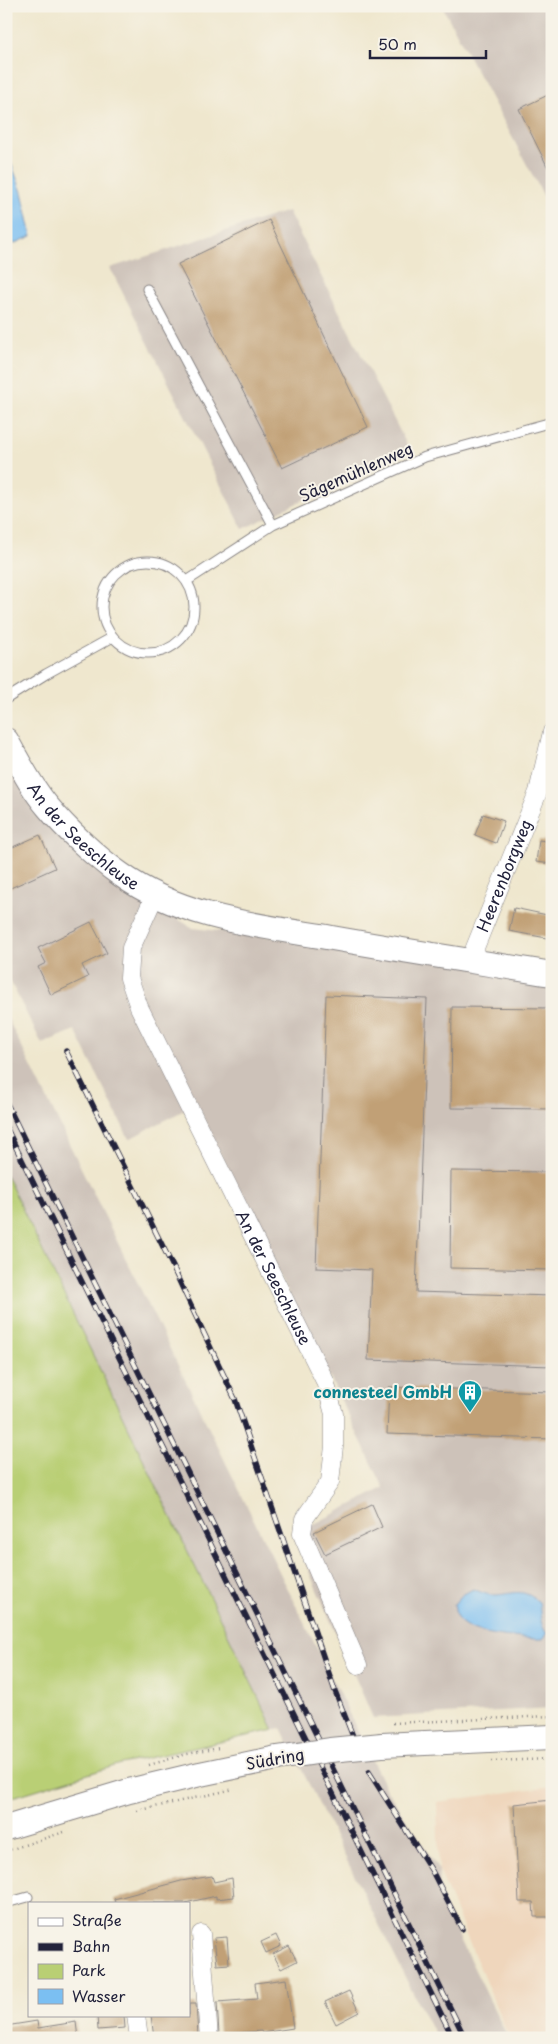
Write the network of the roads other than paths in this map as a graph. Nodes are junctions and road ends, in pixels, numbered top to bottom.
1 (147, 289) dead end
2 (552, 422) edge
3 (273, 525) junction
4 (187, 581) junction
5 (113, 638) junction
6 (6, 699) edge
7 (552, 732) edge
8 (6, 740) edge
9 (156, 895) junction
10 (470, 960) junction
11 (552, 974) edge
12 (358, 1665) dead end
13 (552, 1738) edge
14 (6, 1828) edge
15 (28, 1897) dead end
16 (6, 1903) edge
17 (201, 1934) dead end
18 (136, 2016) edge
19 (139, 2038) edge
20 (209, 2038) edge

1 - 3 lane
2 - 3 lane, Sägemühlenweg
3 - 4 lane, Sägemühlenweg
4 - 5 lane
4 - 5 lane
5 - 6 lane
7 - 10 street, Heerenborgweg
8 - 9 street, An der Seeschleuse
9 - 10 street, An der Seeschleuse
9 - 12 street, An der Seeschleuse
10 - 11 street, An der Seeschleuse
13 - 14 street, Südring, bridge
15 - 16 lane
17 - 20 street
18 - 19 street

